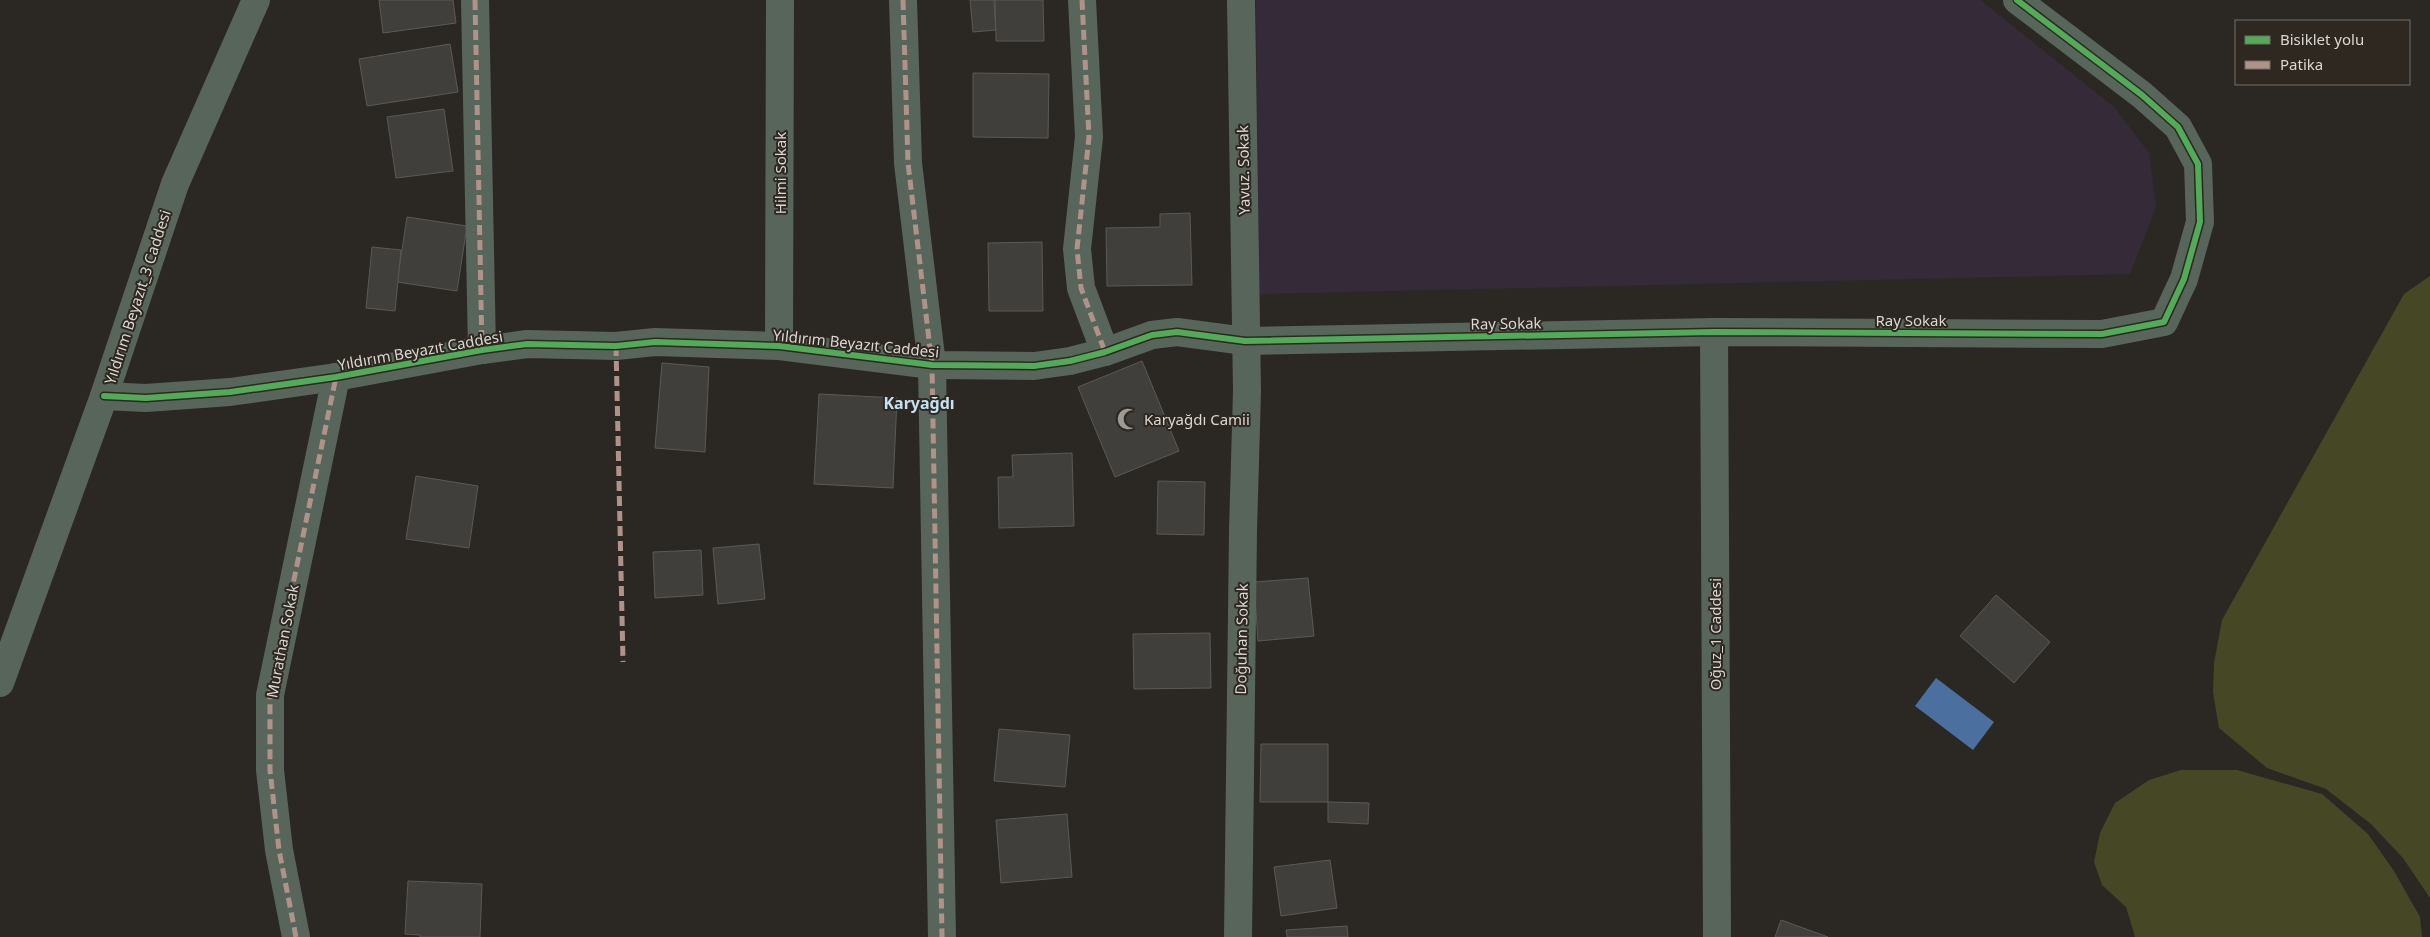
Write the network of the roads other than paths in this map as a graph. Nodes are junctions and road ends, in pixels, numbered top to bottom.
1 (256, 0) edge
2 (475, 0) edge
3 (780, 0) edge
4 (903, 0) edge
5 (1082, 0) edge
6 (1241, 0) edge
7 (2016, 0) edge
8 (1714, 332) junction
9 (1245, 341) junction
10 (779, 346) junction
11 (482, 350) junction
12 (1105, 352) junction
13 (932, 365) junction
14 (336, 377) junction
15 (104, 396) junction
16 (0, 682) edge
17 (296, 937) edge
18 (942, 937) edge
19 (1238, 937) edge
20 (1716, 937) edge

1 - 15 street, Yıldırım Beyazıt_3 Caddesi
2 - 11 street
3 - 10 street, Hilmi Sokak
4 - 13 street
5 - 12 street
6 - 9 street, Yavuz. Sokak
7 - 8 street, Ray Sokak
8 - 9 street, Ray Sokak
8 - 20 street, Oğuz_1 Caddesi
9 - 12 street, Yıldırım Beyazıt Caddesi
9 - 19 street, Doğuhan Sokak
10 - 11 street, Yıldırım Beyazıt Caddesi
10 - 13 street, Yıldırım Beyazıt Caddesi
11 - 14 street, Yıldırım Beyazıt Caddesi
12 - 13 street, Yıldırım Beyazıt Caddesi
13 - 18 street
14 - 15 street, Yıldırım Beyazıt Caddesi
14 - 17 street, Murathan Sokak
15 - 16 street, Yıldırım Beyazıt_3 Caddesi

